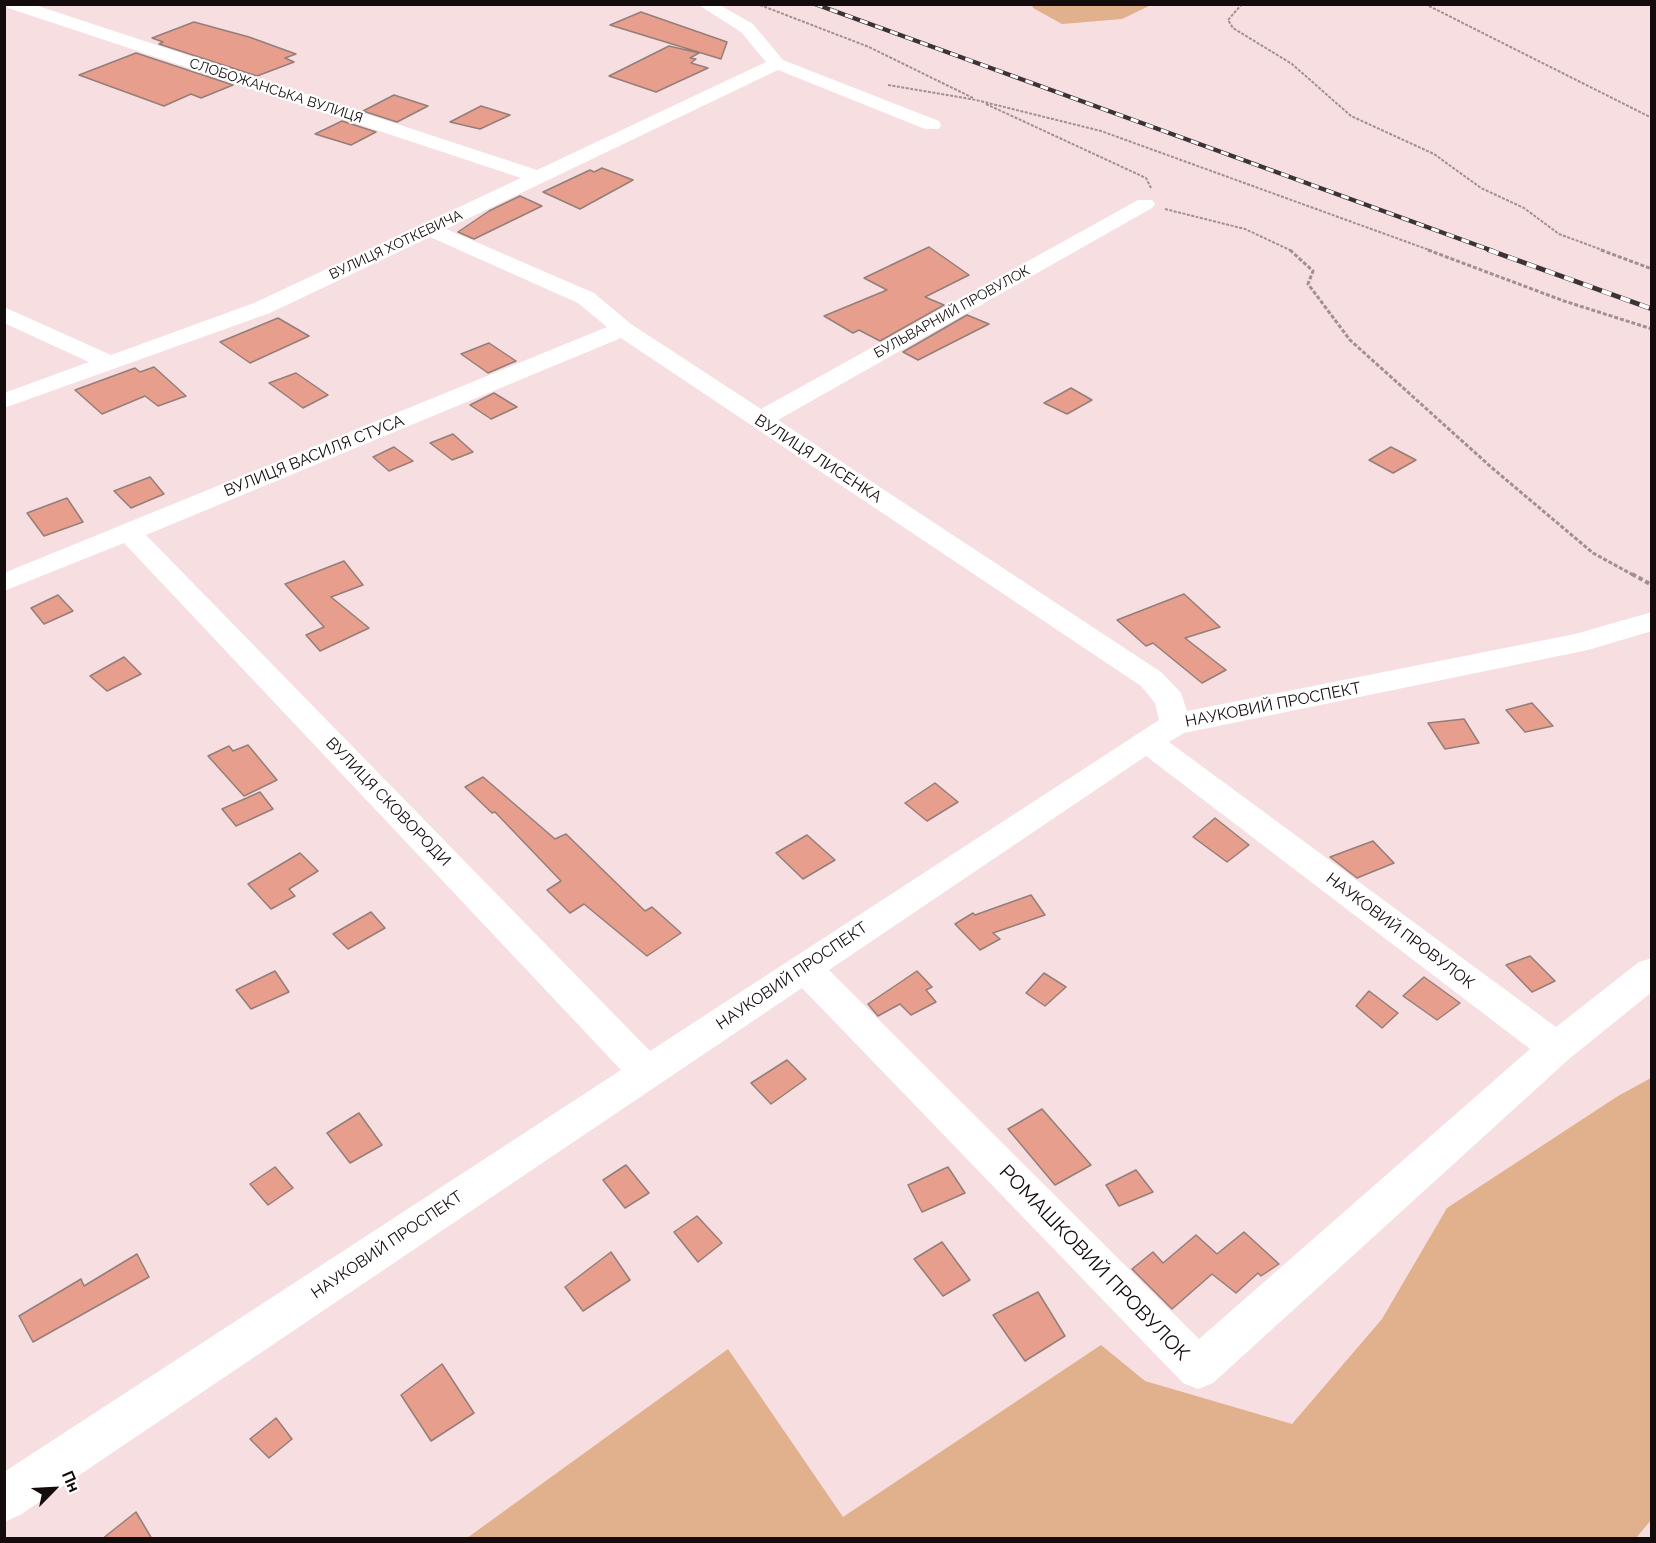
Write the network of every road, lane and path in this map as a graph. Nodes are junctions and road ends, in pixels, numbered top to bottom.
1 (14, 4) edge
2 (705, 4) edge
3 (756, 4) edge
4 (1242, 4) edge
5 (1425, 4) edge
6 (760, 5) edge
7 (777, 64) junction
8 (881, 84) dead end
9 (976, 100) junction
10 (1652, 118) edge
11 (932, 125) dead end
12 (538, 177) junction
13 (1145, 204) junction
14 (430, 229) junction
15 (1652, 269) edge
16 (4, 314) edge
17 (1652, 328) edge
18 (623, 329) junction
19 (110, 363) junction
20 (4, 400) edge
21 (759, 420) junction
22 (128, 532) junction
23 (4, 583) edge
24 (1652, 585) edge
25 (1652, 621) edge
26 (1161, 733) junction
27 (804, 968) junction
28 (1652, 972) edge
29 (1556, 1048) junction
30 (647, 1072) junction
31 (4, 1499) edge

1 - 12 street, СЛОБОЖАНСЬКА ВУЛИЦЯ
2 - 7 street
3 - 6 path
4 - 15 path
5 - 10 path
6 - 9 path
7 - 11 street
7 - 12 street, ВУЛИЦЯ ХОТКЕВИЧА
8 - 9 path
9 - 13 path
9 - 17 path
12 - 14 street, ВУЛИЦЯ ХОТКЕВИЧА
13 - 21 street, БУЛЬВАРНИЙ ПРОВУЛОК
13 - 24 path
14 - 18 street, ВУЛИЦЯ ЛИСЕНКА
14 - 19 street, ВУЛИЦЯ ХОТКЕВИЧА
16 - 19 street
18 - 21 street, ВУЛИЦЯ ЛИСЕНКА
18 - 22 street, ВУЛИЦЯ ВАСИЛЯ СТУСА
19 - 20 street, ВУЛИЦЯ ХОТКЕВИЧА
21 - 26 street, ВУЛИЦЯ ЛИСЕНКА
22 - 23 street, ВУЛИЦЯ ВАСИЛЯ СТУСА
22 - 30 street, ВУЛИЦЯ СКОВОРОДИ
25 - 26 street, НАУКОВИЙ ПРОСПЕКТ
26 - 27 street, НАУКОВИЙ ПРОСПЕКТ
26 - 29 street, НАУКОВИЙ ПРОВУЛОК
27 - 29 street, РОМАШКОВИЙ ПРОВУЛОК
27 - 30 street, НАУКОВИЙ ПРОСПЕКТ
28 - 29 street
30 - 31 street, НАУКОВИЙ ПРОСПЕКТ

